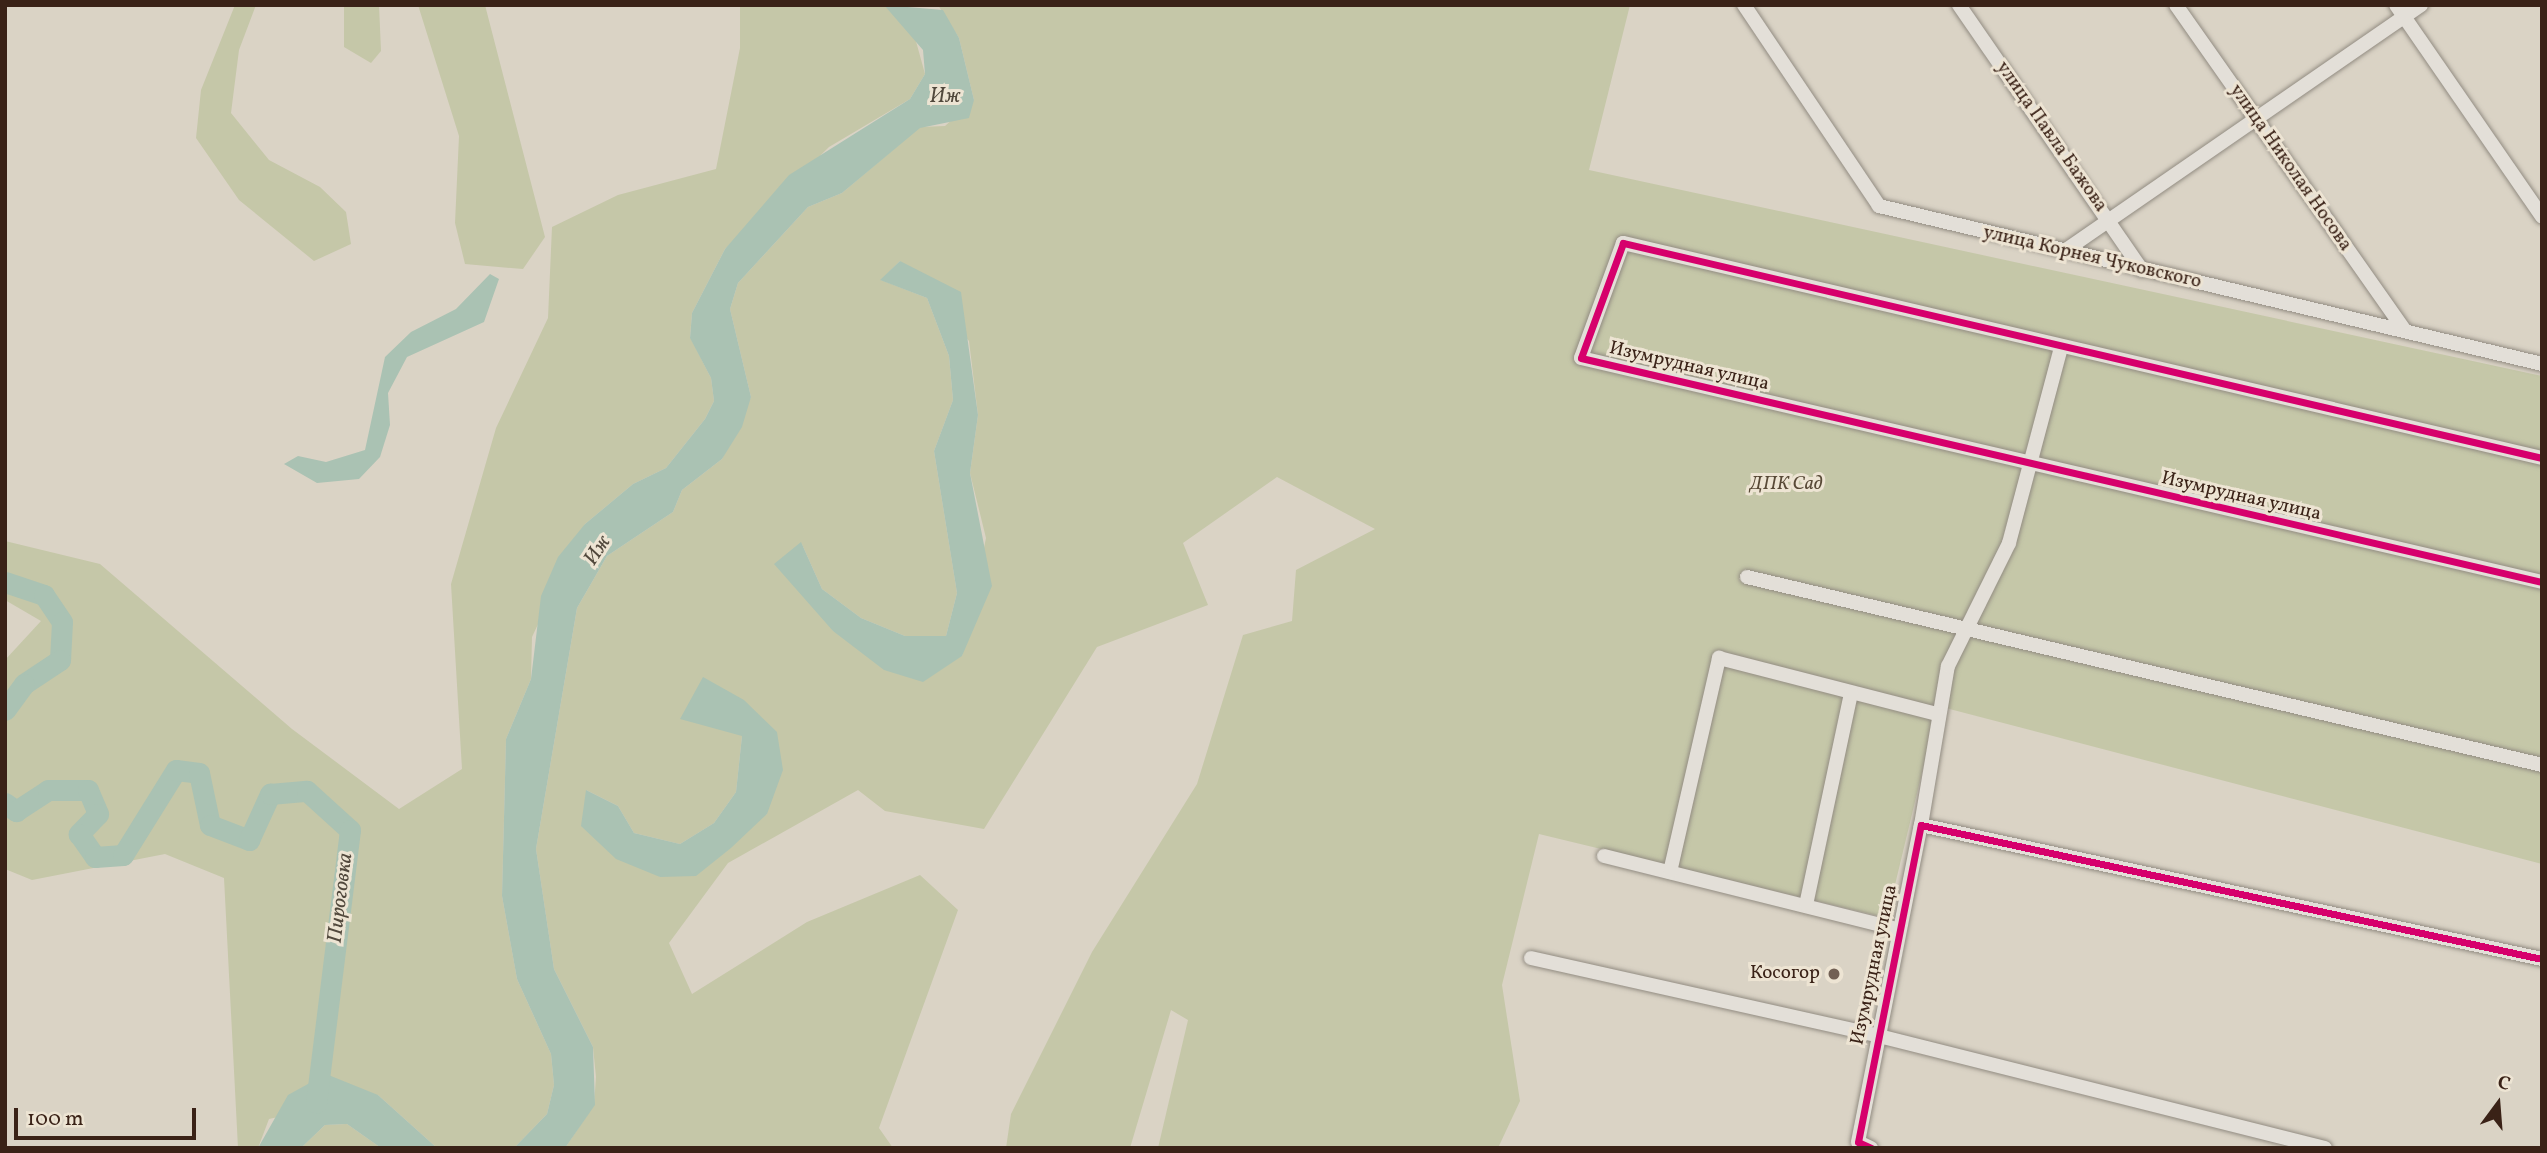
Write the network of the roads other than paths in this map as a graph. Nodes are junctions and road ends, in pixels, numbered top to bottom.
1 (1744, 5) edge
2 (1959, 5) edge
3 (2176, 5) edge
4 (2421, 5) edge
5 (2400, 11) edge
6 (2256, 119) junction
7 (2542, 217) edge
8 (2108, 221) junction
9 (2063, 252) junction
10 (2142, 270) junction
11 (2405, 331) junction
12 (2062, 346) junction
13 (2542, 364) edge
14 (2542, 458) edge
15 (2032, 465) junction
16 (1747, 577) dead end
17 (2542, 582) edge
18 (1966, 632) junction
19 (1851, 693) junction
20 (1937, 714) junction
21 (2542, 765) edge
22 (1922, 825) junction
23 (1604, 856) dead end
24 (1671, 872) junction
25 (1806, 905) junction
26 (1896, 929) junction
27 (1531, 958) dead end
28 (2542, 959) edge
29 (1875, 1035) junction
30 (1871, 1148) edge
31 (2325, 1148) edge

1 - 9 street, улица Корнея Чуковского
2 - 8 street, улица Павла Бажова
3 - 6 street, улица Николая Носова
4 - 5 street
5 - 6 street
5 - 7 street
6 - 8 street
6 - 11 street, улица Николая Носова
8 - 9 street
8 - 10 street, улица Павла Бажова
9 - 10 street, улица Корнея Чуковского
10 - 11 street, улица Корнея Чуковского
11 - 13 street, улица Корнея Чуковского
12 - 14 street, Изумрудная улица
12 - 15 street, Изумрудная улица
12 - 15 street, Изумрудная улица
15 - 17 street, Изумрудная улица
15 - 18 street, Изумрудная улица
16 - 18 street
18 - 20 street, Изумрудная улица
18 - 21 street
19 - 20 street
19 - 24 street
19 - 25 street
20 - 22 street, Изумрудная улица
22 - 26 street, Изумрудная улица
22 - 28 street
23 - 24 street, Изумрудная улица
24 - 25 street, Изумрудная улица
25 - 26 street, Изумрудная улица
26 - 29 street, Изумрудная улица
27 - 29 street, Изумрудная улица
29 - 30 street, Изумрудная улица
29 - 31 street, Изумрудная улица

